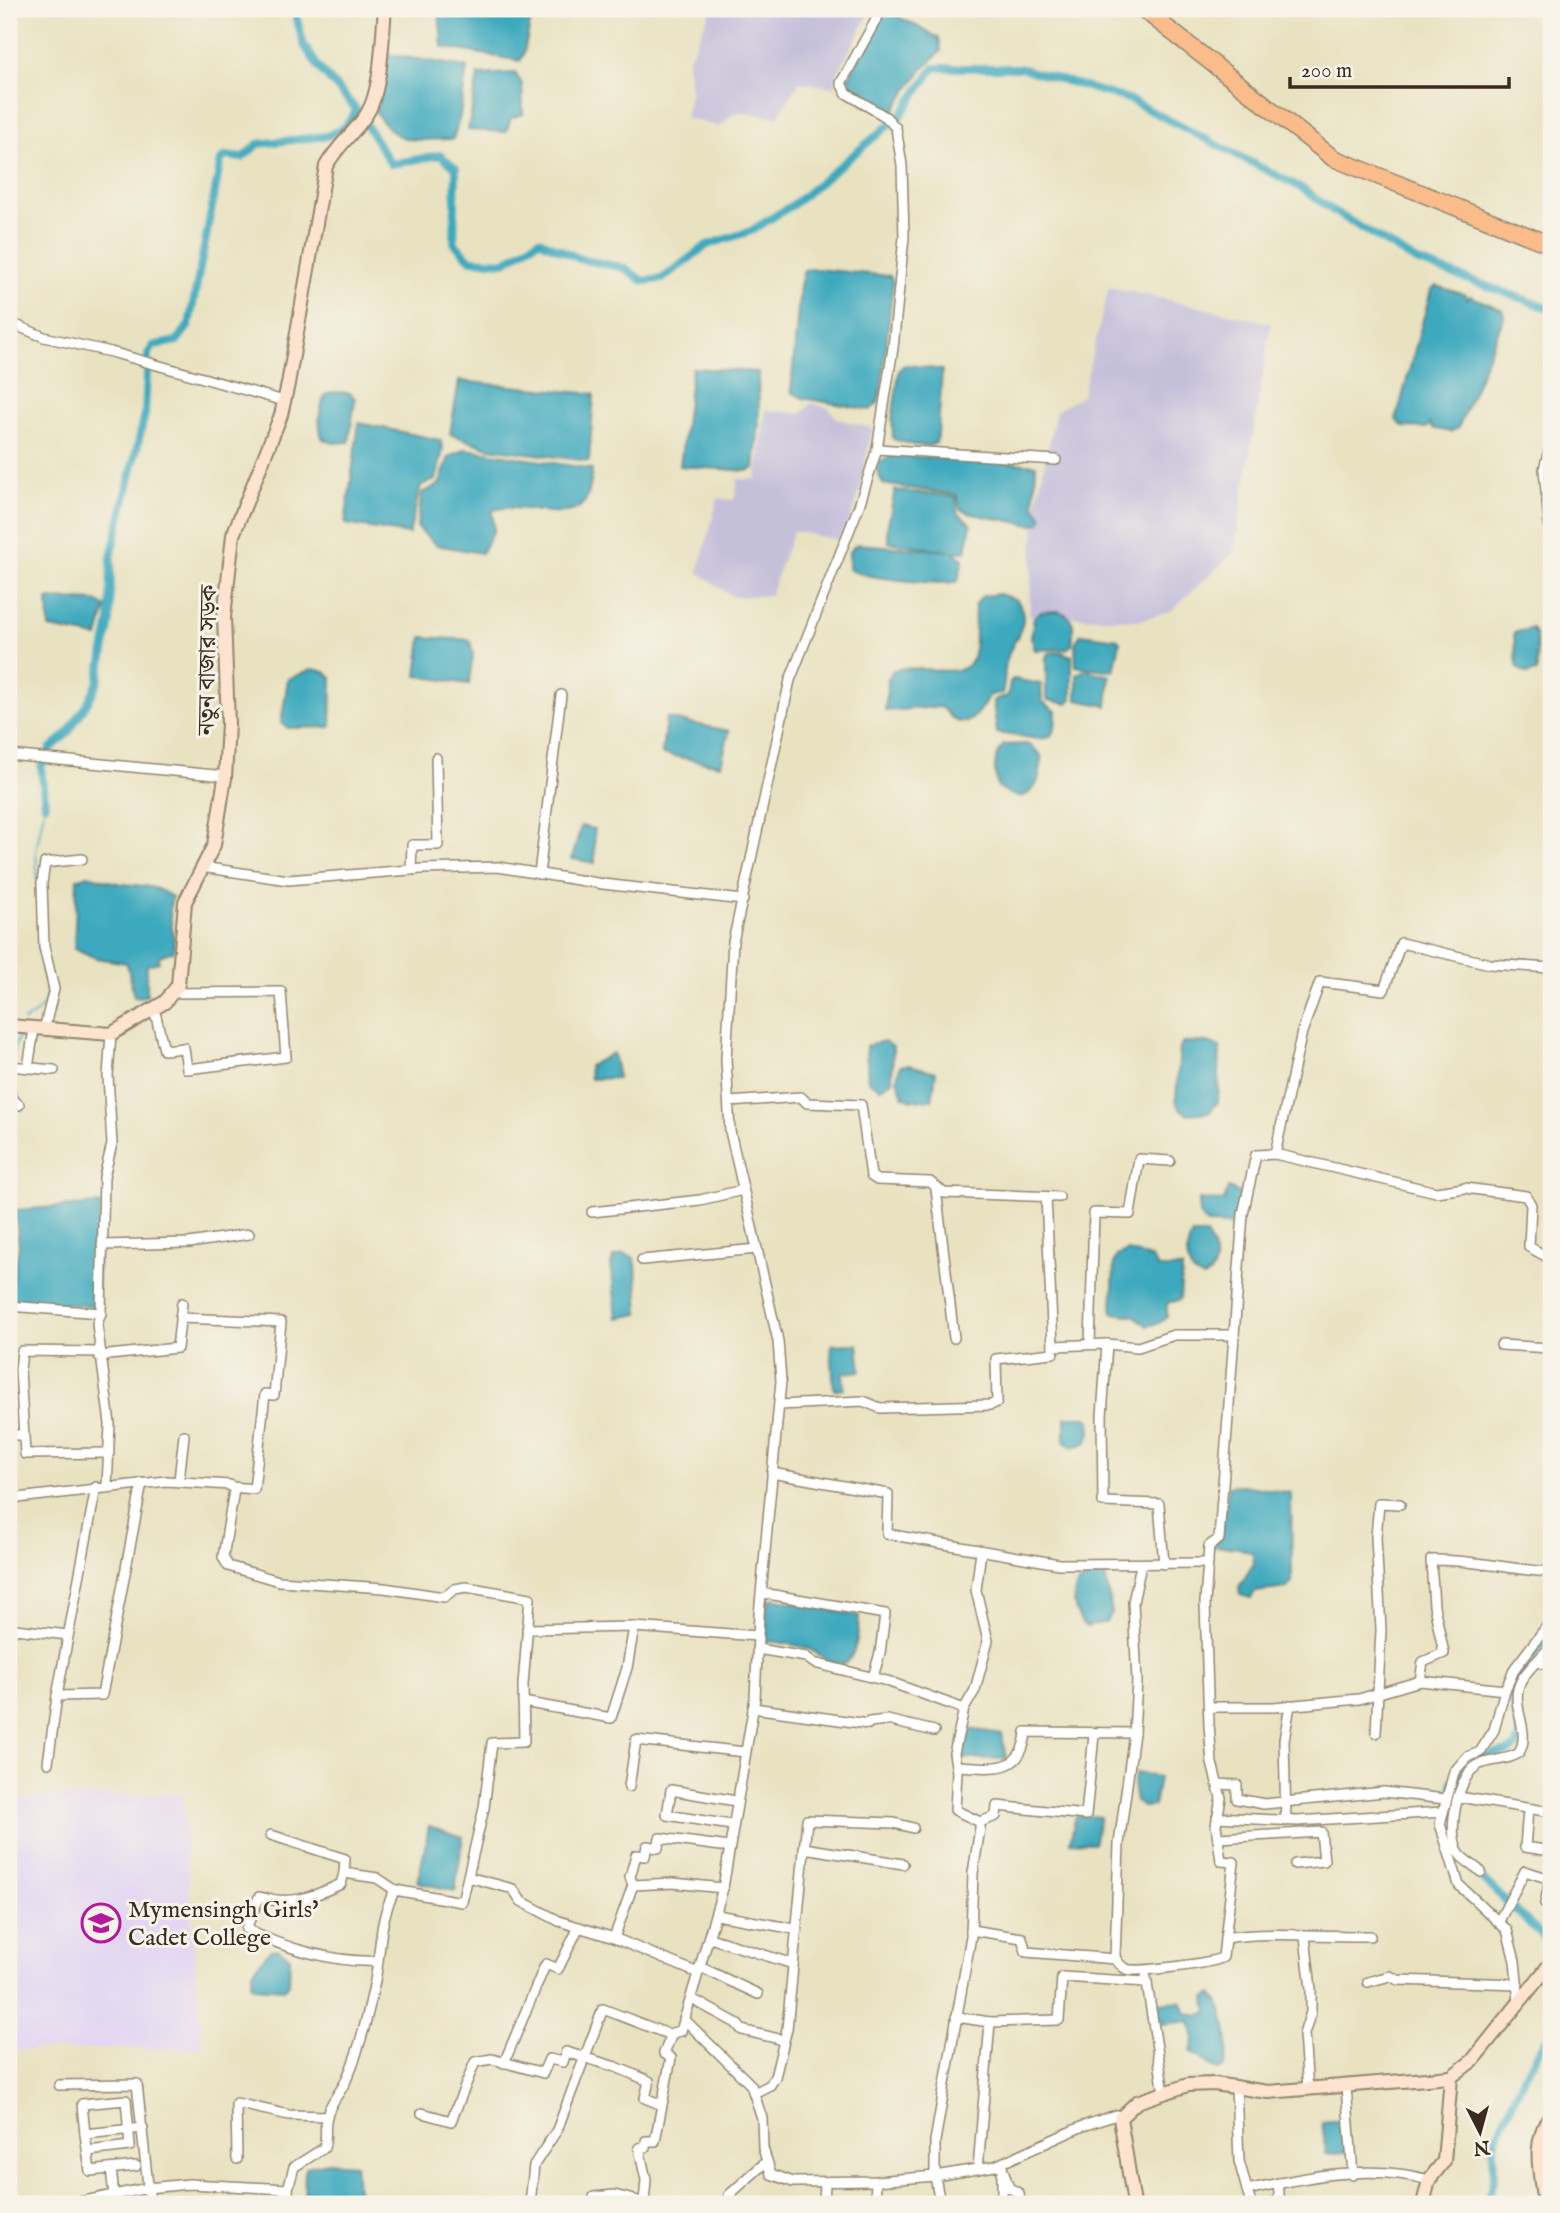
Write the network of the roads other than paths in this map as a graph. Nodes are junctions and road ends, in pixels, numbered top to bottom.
1 (385, 9) edge
2 (882, 9) edge
3 (1143, 9) edge
4 (1551, 245) edge
5 (9, 335) edge
6 (284, 401) junction
7 (1551, 443) edge
8 (877, 449) junction
9 (1056, 460) dead end
10 (1551, 546) edge
11 (561, 695) dead end
12 (9, 755) edge
13 (436, 758) dead end
14 (225, 776) junction
15 (82, 859) dead end
16 (202, 867) junction
17 (411, 870) junction
18 (539, 874) junction
19 (743, 900) junction
20 (1551, 968) edge
21 (169, 993) junction
22 (154, 1009) junction
23 (9, 1026) edge
24 (39, 1029) junction
25 (111, 1034) junction
26 (9, 1066) edge
27 (28, 1068) junction
28 (54, 1070) dead end
29 (9, 1082) edge
30 (729, 1102) junction
31 (19, 1105) dead end
32 (1275, 1154) junction
33 (1170, 1161) dead end
34 (936, 1189) junction
35 (743, 1190) junction
36 (1046, 1197) junction
37 (1059, 1197) dead end
38 (592, 1212) dead end
39 (249, 1234) dead end
40 (102, 1245) junction
41 (757, 1249) junction
42 (1551, 1259) edge
43 (642, 1260) dead end
44 (181, 1303) dead end
45 (9, 1306) edge
46 (101, 1313) junction
47 (180, 1318) junction
48 (1234, 1335) junction
49 (954, 1338) dead end
50 (1090, 1344) junction
51 (1107, 1344) junction
52 (1501, 1345) dead end
53 (1053, 1346) junction
54 (1551, 1348) edge
55 (99, 1354) junction
56 (779, 1405) junction
57 (9, 1435) edge
58 (23, 1435) junction
59 (184, 1435) dead end
60 (109, 1453) junction
61 (772, 1473) junction
62 (179, 1480) junction
63 (142, 1483) junction
64 (107, 1486) junction
65 (96, 1487) junction
66 (232, 1487) junction
67 (9, 1499) edge
68 (1400, 1504) dead end
69 (981, 1551) junction
70 (1208, 1563) junction
71 (1164, 1564) junction
72 (1140, 1565) junction
73 (1551, 1572) edge
74 (762, 1593) junction
75 (1551, 1621) edge
76 (634, 1627) junction
77 (15, 1629) dead end
78 (527, 1629) junction
79 (68, 1635) junction
80 (758, 1636) junction
81 (1551, 1646) edge
82 (757, 1649) junction
83 (1536, 1662) junction
84 (1551, 1665) edge
85 (873, 1677) junction
86 (1420, 1681) junction
87 (1505, 1690) junction
88 (1376, 1692) junction
89 (57, 1696) junction
90 (523, 1702) junction
91 (1290, 1705) junction
92 (1210, 1707) junction
93 (753, 1708) junction
94 (964, 1709) junction
95 (934, 1731) dead end
96 (1134, 1733) junction
97 (1376, 1733) dead end
98 (1094, 1735) junction
99 (746, 1752) junction
100 (48, 1763) dead end
101 (956, 1766) junction
102 (1217, 1784) junction
103 (629, 1787) dead end
104 (1459, 1797) junction
105 (1446, 1799) junction
106 (736, 1801) junction
107 (1284, 1802) junction
108 (1528, 1810) junction
109 (1443, 1812) junction
110 (1551, 1812) edge
111 (1217, 1817) junction
112 (1286, 1821) junction
113 (980, 1822) junction
114 (731, 1825) junction
115 (913, 1828) dead end
116 (271, 1835) dead end
117 (1218, 1838) junction
118 (729, 1847) junction
119 (804, 1848) junction
120 (1551, 1851) edge
121 (904, 1864) dead end
122 (1295, 1864) dead end
123 (1481, 1872) dead end
124 (344, 1873) junction
125 (468, 1877) junction
126 (633, 1885) junction
127 (723, 1888) junction
128 (395, 1890) junction
129 (1551, 1907) edge
130 (716, 1915) junction
131 (1499, 1921) junction
132 (579, 1927) junction
133 (795, 1929) junction
134 (971, 1930) junction
135 (1370, 1936) dead end
136 (1305, 1937) junction
137 (614, 1938) junction
138 (710, 1938) junction
139 (1225, 1938) junction
140 (1116, 1959) junction
141 (377, 1961) junction
142 (793, 1964) junction
143 (1551, 1964) edge
144 (699, 1970) junction
145 (1145, 1971) junction
146 (1147, 1982) junction
147 (1368, 1982) dead end
148 (1518, 1984) junction
149 (758, 1994) dead end
150 (692, 1998) junction
151 (1519, 2003) junction
152 (956, 2017) junction
153 (684, 2019) junction
154 (990, 2022) junction
155 (672, 2034) junction
156 (783, 2040) junction
157 (585, 2057) junction
158 (504, 2063) junction
159 (1451, 2077) junction
160 (59, 2085) dead end
161 (1346, 2087) junction
162 (1236, 2088) junction
163 (1308, 2090) junction
164 (754, 2093) junction
165 (1164, 2093) junction
166 (663, 2105) junction
167 (422, 2113) dead end
168 (1551, 2113) edge
169 (327, 2116) junction
170 (1120, 2118) junction
171 (143, 2128) junction
172 (128, 2129) junction
173 (85, 2134) junction
174 (88, 2151) junction
175 (237, 2159) dead end
176 (767, 2161) junction
177 (136, 2166) dead end
178 (1001, 2167) junction
179 (111, 2169) junction
180 (978, 2169) junction
181 (1353, 2175) junction
182 (935, 2176) junction
183 (1429, 2180) junction
184 (876, 2181) junction
185 (825, 2182) junction
186 (1278, 2183) junction
187 (148, 2188) junction
188 (288, 2189) junction
189 (1247, 2190) junction
190 (114, 2195) junction
191 (1280, 2202) edge
192 (648, 2203) edge
193 (70, 2204) edge
194 (150, 2204) edge
195 (289, 2204) edge
196 (530, 2204) edge
197 (593, 2204) edge
198 (729, 2204) edge
199 (824, 2204) edge
200 (875, 2204) edge
201 (940, 2204) edge
202 (1002, 2204) edge
203 (1020, 2204) edge
204 (1134, 2204) edge
205 (1251, 2204) edge
206 (1269, 2204) edge
207 (1423, 2204) edge
208 (1544, 2204) edge

1 - 6 street, নতুন বাজার সড়ক
2 - 8 street
3 - 4 highway
5 - 6 street
6 - 14 street, নতুন বাজার সড়ক
7 - 10 street
8 - 9 street
8 - 19 street
11 - 18 street
12 - 14 street
13 - 17 street
14 - 16 street, নতুন বাজার সড়ক
15 - 24 street
16 - 17 street
16 - 21 street, নতুন বাজার সড়ক
17 - 18 street
18 - 19 street
19 - 30 street
20 - 32 street
21 - 22 street, নতুন বাজার সড়ক
21 - 22 street
22 - 25 street, নতুন বাজার সড়ক
23 - 24 street
24 - 25 street
24 - 27 street
25 - 40 street
26 - 27 street
27 - 28 street
29 - 31 street
30 - 34 street
30 - 35 street
32 - 42 street
32 - 48 street
33 - 50 street
34 - 36 street
34 - 49 street
35 - 38 street
35 - 41 street
36 - 37 street
36 - 53 street
39 - 40 street
40 - 46 street
41 - 43 street
41 - 56 street
44 - 47 street
45 - 46 street
46 - 55 street
47 - 55 street
47 - 66 street
48 - 51 street
48 - 70 street
50 - 51 street
50 - 53 street
51 - 71 street
52 - 54 street
53 - 56 street
55 - 58 street
55 - 60 street
56 - 61 street
57 - 58 street
58 - 60 street
59 - 62 street
60 - 64 street
61 - 69 street
61 - 74 street
62 - 63 street
62 - 66 street
63 - 64 street
63 - 89 street
64 - 65 street
65 - 67 street
65 - 79 street
66 - 78 street
68 - 88 street
69 - 72 street
69 - 94 street
70 - 71 street
70 - 92 street
71 - 72 street
72 - 96 street
73 - 86 street
74 - 80 street
74 - 85 street
75 - 87 street
76 - 78 street
76 - 80 street
76 - 90 street
77 - 79 street
78 - 90 street
79 - 89 street
80 - 82 street
81 - 83 street
82 - 85 street
82 - 93 street
83 - 84 street
83 - 104 street
85 - 94 street
86 - 87 street
86 - 88 street
87 - 105 street
88 - 91 street
88 - 97 street
89 - 100 street
90 - 125 street
91 - 92 street
91 - 107 street
92 - 102 street
93 - 95 street
93 - 99 street
94 - 101 street
96 - 98 street
96 - 140 street
98 - 101 street
98 - 113 street
99 - 103 street
99 - 106 street
101 - 113 street
102 - 107 street
102 - 111 street
104 - 108 street
104 - 123 street
105 - 107 street
105 - 109 street
106 - 114 street
106 - 114 street
107 - 112 street
108 - 110 street
108 - 120 street
109 - 112 street
109 - 131 street
111 - 112 street
111 - 117 street
113 - 134 street
114 - 118 street
115 - 119 street
116 - 124 street
117 - 122 street
117 - 139 street
118 - 126 street
118 - 127 street
119 - 121 street
119 - 133 street
124 - 128 street
124 - 141 street
125 - 128 street
125 - 132 street
126 - 127 street
126 - 137 street
127 - 130 street
128 - 141 street
129 - 131 street
130 - 133 street
130 - 138 street
131 - 148 street
132 - 137 street
132 - 158 street
133 - 142 street
134 - 140 street
134 - 152 street
135 - 136 street
136 - 139 street
136 - 163 street
137 - 144 street
138 - 142 street
138 - 144 street
139 - 145 street
140 - 145 street
141 - 169 street
142 - 156 street
143 - 151 street
144 - 149 street
144 - 150 street
145 - 146 street
146 - 154 street
146 - 165 street
147 - 148 street
148 - 151 street
150 - 153 street
150 - 156 street
151 - 159 street
152 - 154 street
152 - 182 street
153 - 155 street
153 - 164 street
154 - 180 street
155 - 157 street
155 - 166 street
156 - 164 street
157 - 158 street
157 - 166 street
157 - 196 street
158 - 167 street
159 - 161 street
159 - 183 street
160 - 171 street
161 - 163 street
161 - 181 street
162 - 163 street
162 - 165 street
162 - 189 street
164 - 176 street
165 - 170 street
166 - 192 street
168 - 208 street
169 - 175 street
169 - 188 street
170 - 178 street
170 - 204 street
171 - 172 street
171 - 187 street
172 - 173 street
172 - 173 street
172 - 174 street
173 - 174 street
174 - 179 street
176 - 185 street
176 - 198 street
177 - 179 street
178 - 180 street
178 - 202 street
178 - 203 street
179 - 190 street
180 - 182 street
181 - 183 street
181 - 186 street
182 - 184 street
182 - 201 street
183 - 207 street
184 - 185 street
184 - 200 street
185 - 199 street
186 - 189 street
186 - 191 street
187 - 188 street
187 - 190 street
187 - 194 street
188 - 195 street
189 - 205 street
190 - 193 street
191 - 206 street
192 - 197 street

